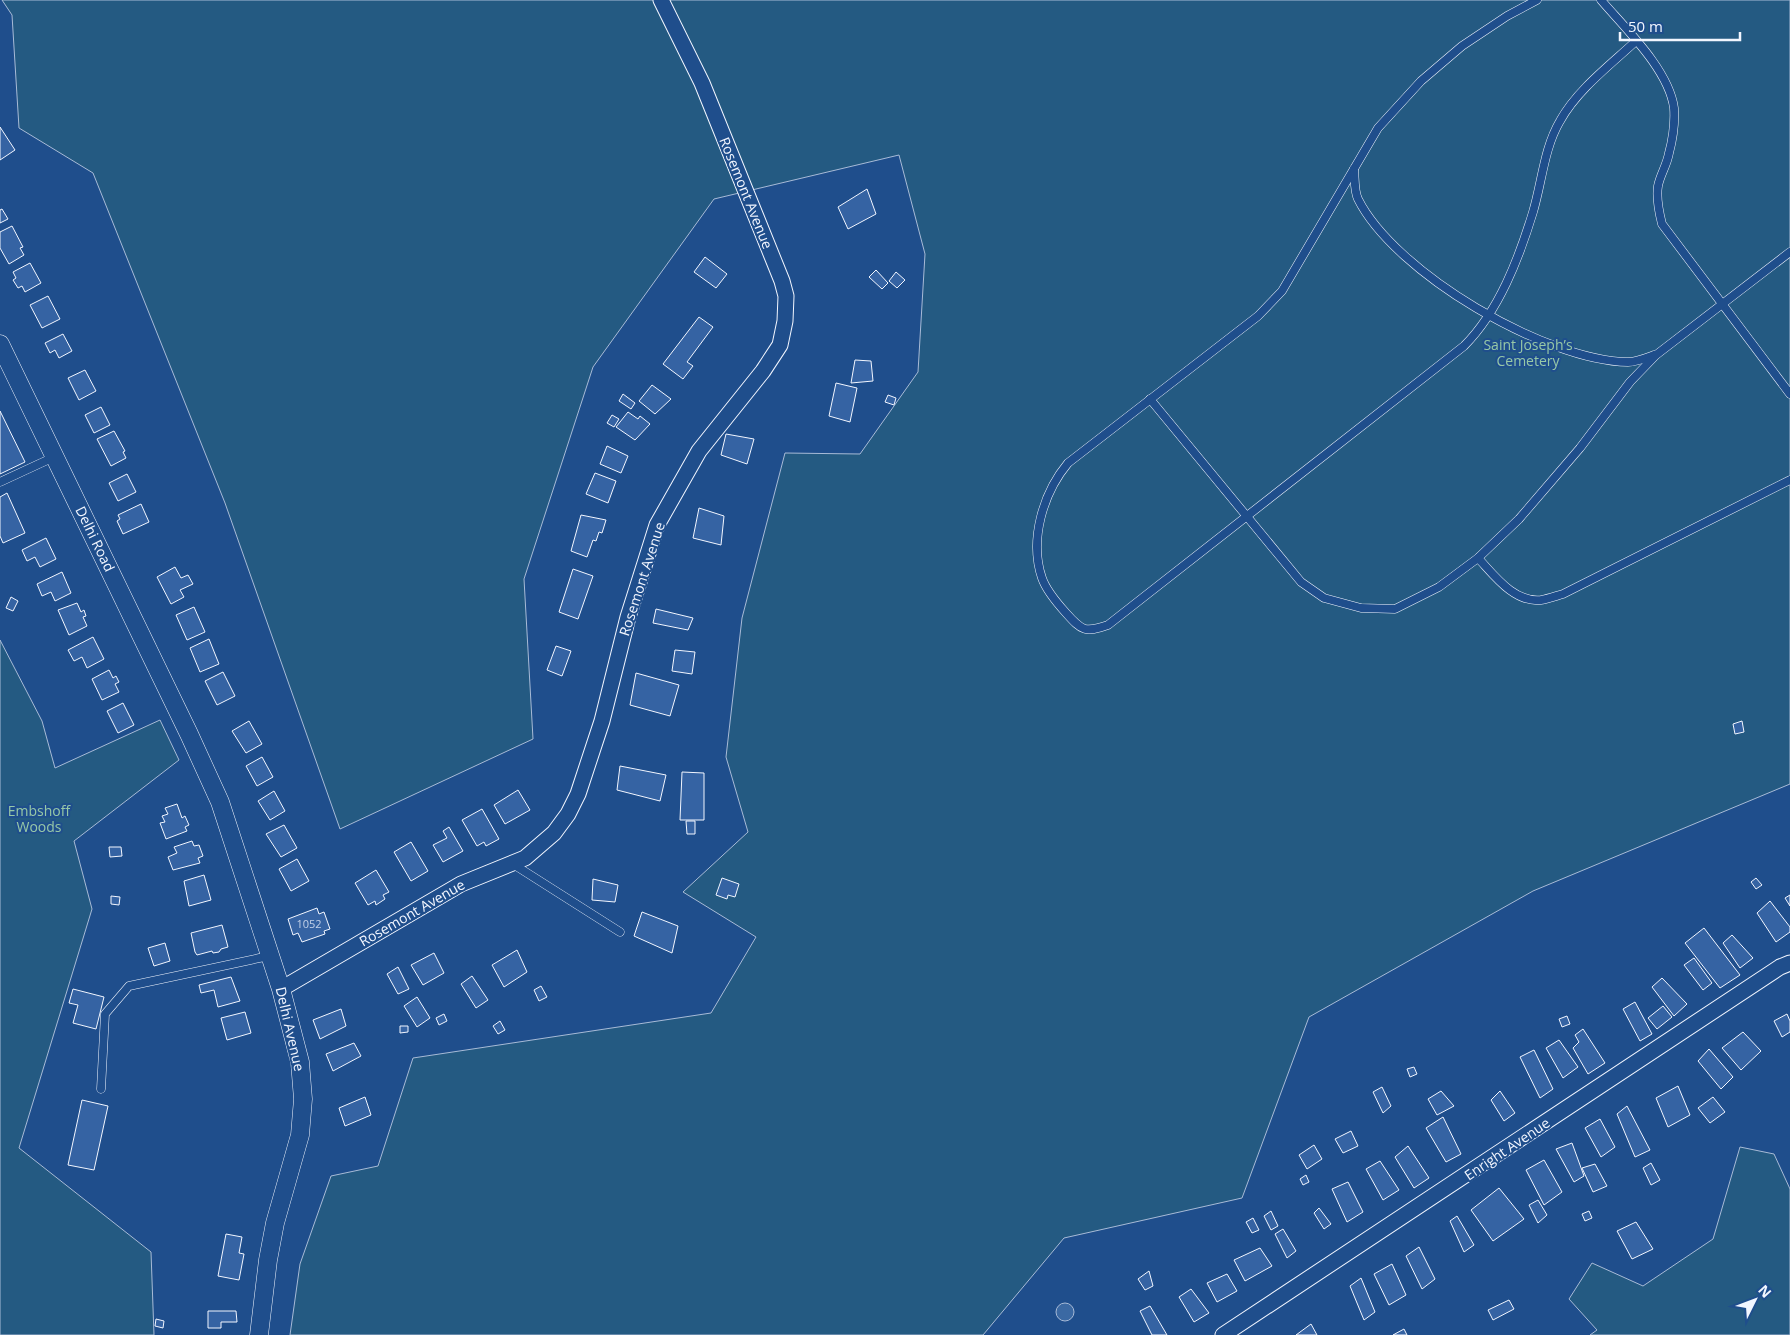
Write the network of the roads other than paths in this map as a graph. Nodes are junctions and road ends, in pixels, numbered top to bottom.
1 (661, 0) edge
2 (1537, 0) edge
3 (1601, 0) edge
4 (1636, 41) junction
5 (1354, 169) junction
6 (1790, 252) edge
7 (1722, 304) junction
8 (1488, 315) junction
9 (0, 344) edge
10 (1656, 354) junction
11 (1790, 394) edge
12 (1150, 400) junction
13 (54, 457) junction
14 (1790, 480) edge
15 (0, 482) edge
16 (1245, 517) junction
17 (1478, 558) junction
18 (190, 734) joint
19 (513, 864) junction
20 (620, 932) dead end
21 (270, 956) junction
22 (1790, 963) edge
23 (281, 989) junction
24 (101, 1089) dead end
25 (259, 1335) edge
26 (1223, 1335) edge

1 - 19 street, Rosemont Avenue
2 - 5 lane
3 - 4 lane
4 - 7 lane
4 - 8 lane
5 - 8 lane
5 - 12 lane
6 - 7 lane
7 - 10 lane
7 - 11 lane
8 - 10 lane
8 - 16 lane
9 - 13 street, Delhi Road
10 - 17 lane
12 - 16 lane
12 - 16 lane
13 - 15 lane
13 - 18 street, Delhi Road
14 - 17 lane
16 - 17 lane
18 - 21 street, Delhi Avenue
19 - 20 lane
19 - 23 street, Rosemont Avenue
21 - 23 street, Delhi Avenue
21 - 24 lane
22 - 26 street, Enright Avenue
23 - 25 street, Delhi Avenue

